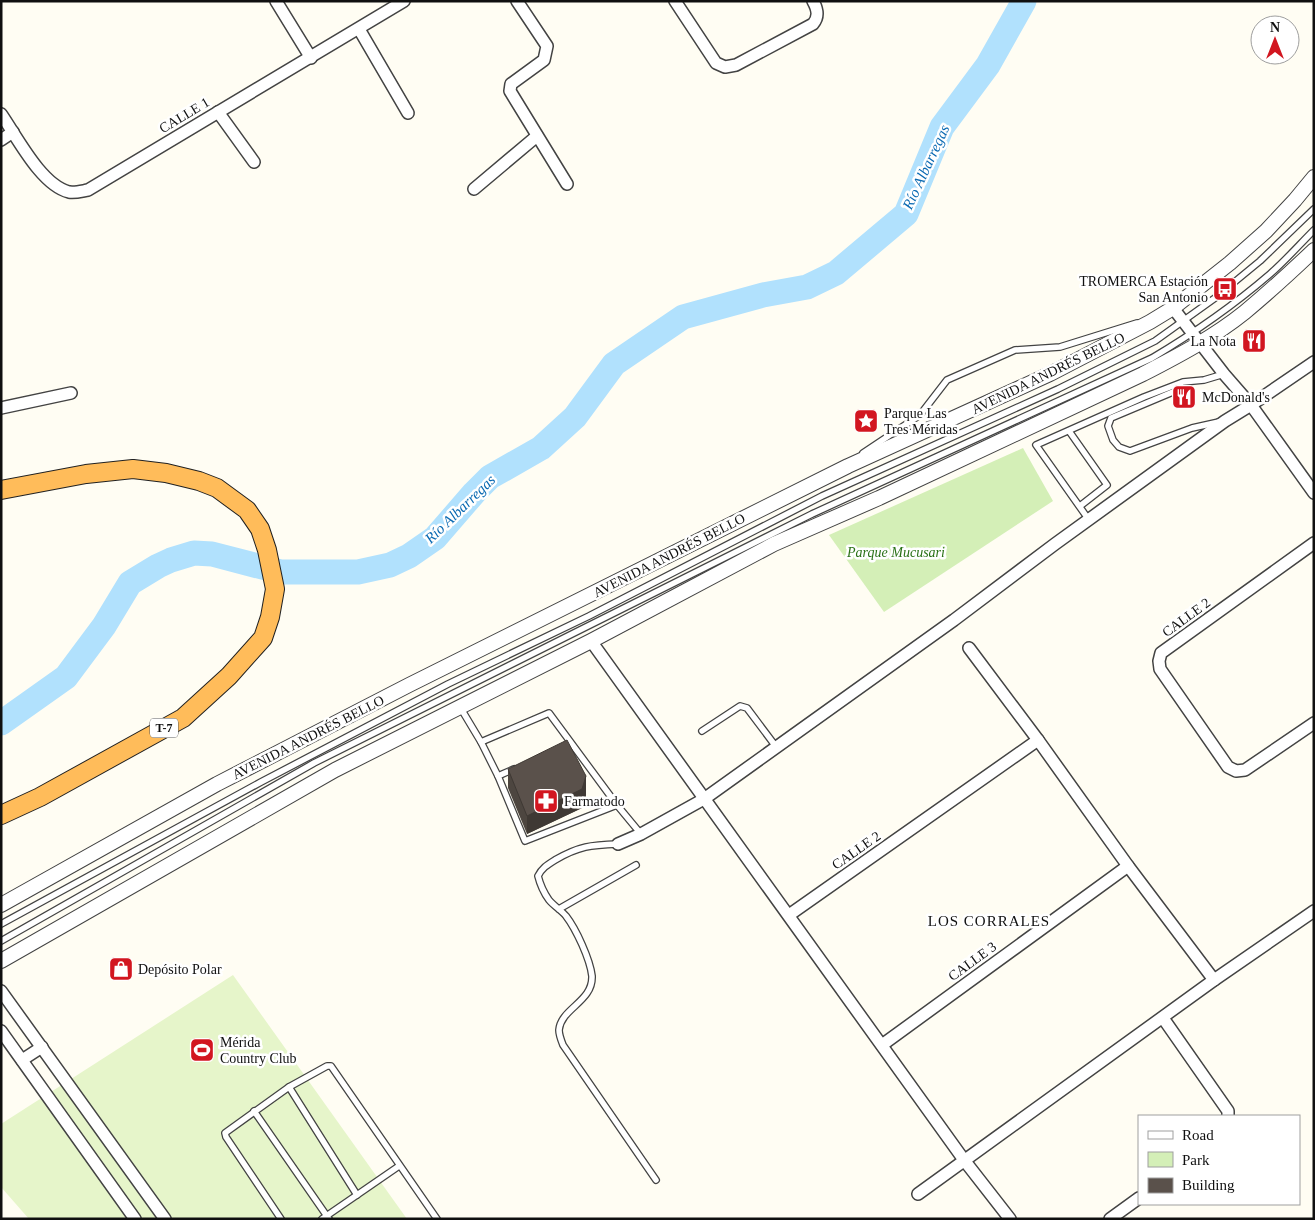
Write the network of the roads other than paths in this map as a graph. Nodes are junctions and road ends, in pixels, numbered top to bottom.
1 (276, 1) edge
2 (404, 1) edge
3 (517, 1) edge
4 (675, 1) edge
5 (813, 1) edge
6 (359, 29) junction
7 (311, 58) junction
8 (218, 112) junction
9 (408, 113) dead end
10 (1, 114) edge
11 (13, 132) junction
12 (537, 136) junction
13 (1, 140) edge
14 (254, 162) dead end
15 (1314, 177) edge
16 (567, 184) dead end
17 (474, 189) dead end
18 (1314, 209) edge
19 (1314, 230) edge
20 (1314, 250) edge
21 (1173, 308) junction
22 (1150, 322) junction
23 (1184, 322) junction
24 (1197, 338) junction
25 (1314, 362) edge
26 (1224, 374) junction
27 (1180, 389) dead end
28 (71, 393) dead end
29 (1251, 405) junction
30 (1, 408) edge
31 (1225, 421) junction
32 (1069, 431) junction
33 (848, 466) junction
34 (1, 490) edge
35 (1314, 493) edge
36 (1080, 506) junction
37 (1089, 520) junction
38 (1314, 544) edge
39 (591, 642) junction
40 (969, 648) dead end
41 (460, 707) junction
42 (1314, 723) edge
43 (702, 731) dead end
44 (1038, 740) junction
45 (482, 742) junction
46 (571, 744) junction
47 (563, 747) edge
48 (777, 748) junction
49 (522, 765) edge
50 (498, 776) junction
51 (704, 799) junction
52 (617, 805) junction
53 (1, 815) edge
54 (641, 834) junction
55 (618, 844) joint
56 (636, 865) dead end
57 (1128, 866) junction
58 (1, 905) edge
59 (559, 909) junction
60 (1314, 911) edge
61 (789, 915) junction
62 (1, 924) edge
63 (1, 941) edge
64 (1, 961) edge
65 (1214, 980) junction
66 (1, 991) edge
67 (1163, 1018) junction
68 (1, 1031) edge
69 (882, 1045) junction
70 (42, 1046) junction
71 (22, 1060) junction
72 (289, 1087) junction
73 (254, 1112) junction
74 (1228, 1115) edge
75 (964, 1160) junction
76 (400, 1166) junction
77 (656, 1180) dead end
78 (918, 1194) dead end
79 (357, 1195) junction
80 (1138, 1199) edge
81 (326, 1218) edge
82 (135, 1219) edge
83 (165, 1219) edge
84 (281, 1219) edge
85 (437, 1219) edge
86 (1010, 1219) edge
87 (1110, 1219) edge

1 - 7 street
2 - 6 street, CALLE 1
3 - 12 street
4 - 5 street
6 - 7 street, CALLE 1
6 - 9 street
7 - 8 street, CALLE 1
8 - 11 street, CALLE 1
8 - 14 street
10 - 11 street, CALLE 1
11 - 13 street
12 - 16 street
12 - 17 street
15 - 21 street, AVENIDA ANDRÉS BELLO
18 - 23 lane
19 - 24 lane
20 - 24 street
21 - 22 street, AVENIDA ANDRÉS BELLO
21 - 23 street
22 - 33 street, AVENIDA ANDRÉS BELLO
22 - 33 lane
23 - 24 street
23 - 62 lane
24 - 26 street
24 - 39 street
24 - 63 lane
25 - 29 street
26 - 29 street
26 - 32 lane
27 - 31 lane
28 - 30 street
29 - 31 street
29 - 35 street
31 - 37 street
32 - 36 lane
32 - 36 lane
33 - 58 street, AVENIDA ANDRÉS BELLO
34 - 53 highway, T-7
36 - 37 lane
37 - 48 street
38 - 42 street, CALLE 2
39 - 41 street
39 - 51 street
40 - 44 street
41 - 45 lane
41 - 64 street
43 - 48 lane
44 - 57 street
44 - 61 street, CALLE 2
45 - 46 lane
45 - 50 lane
46 - 47 lane
46 - 52 lane
48 - 51 street
49 - 50 lane
50 - 52 lane
51 - 54 street
51 - 61 street
52 - 54 lane
54 - 55 street
55 - 59 lane
56 - 59 lane
57 - 65 street
57 - 69 street, CALLE 3
59 - 77 lane
60 - 65 street
61 - 69 street
65 - 67 street
66 - 70 street
67 - 74 street
67 - 75 street
68 - 71 street
69 - 75 street
70 - 71 street
70 - 83 street
71 - 82 street
72 - 73 lane
72 - 76 lane
72 - 79 lane
73 - 81 lane
73 - 84 lane
75 - 78 street
75 - 86 street
76 - 79 lane
76 - 85 lane
79 - 81 lane
80 - 87 street

